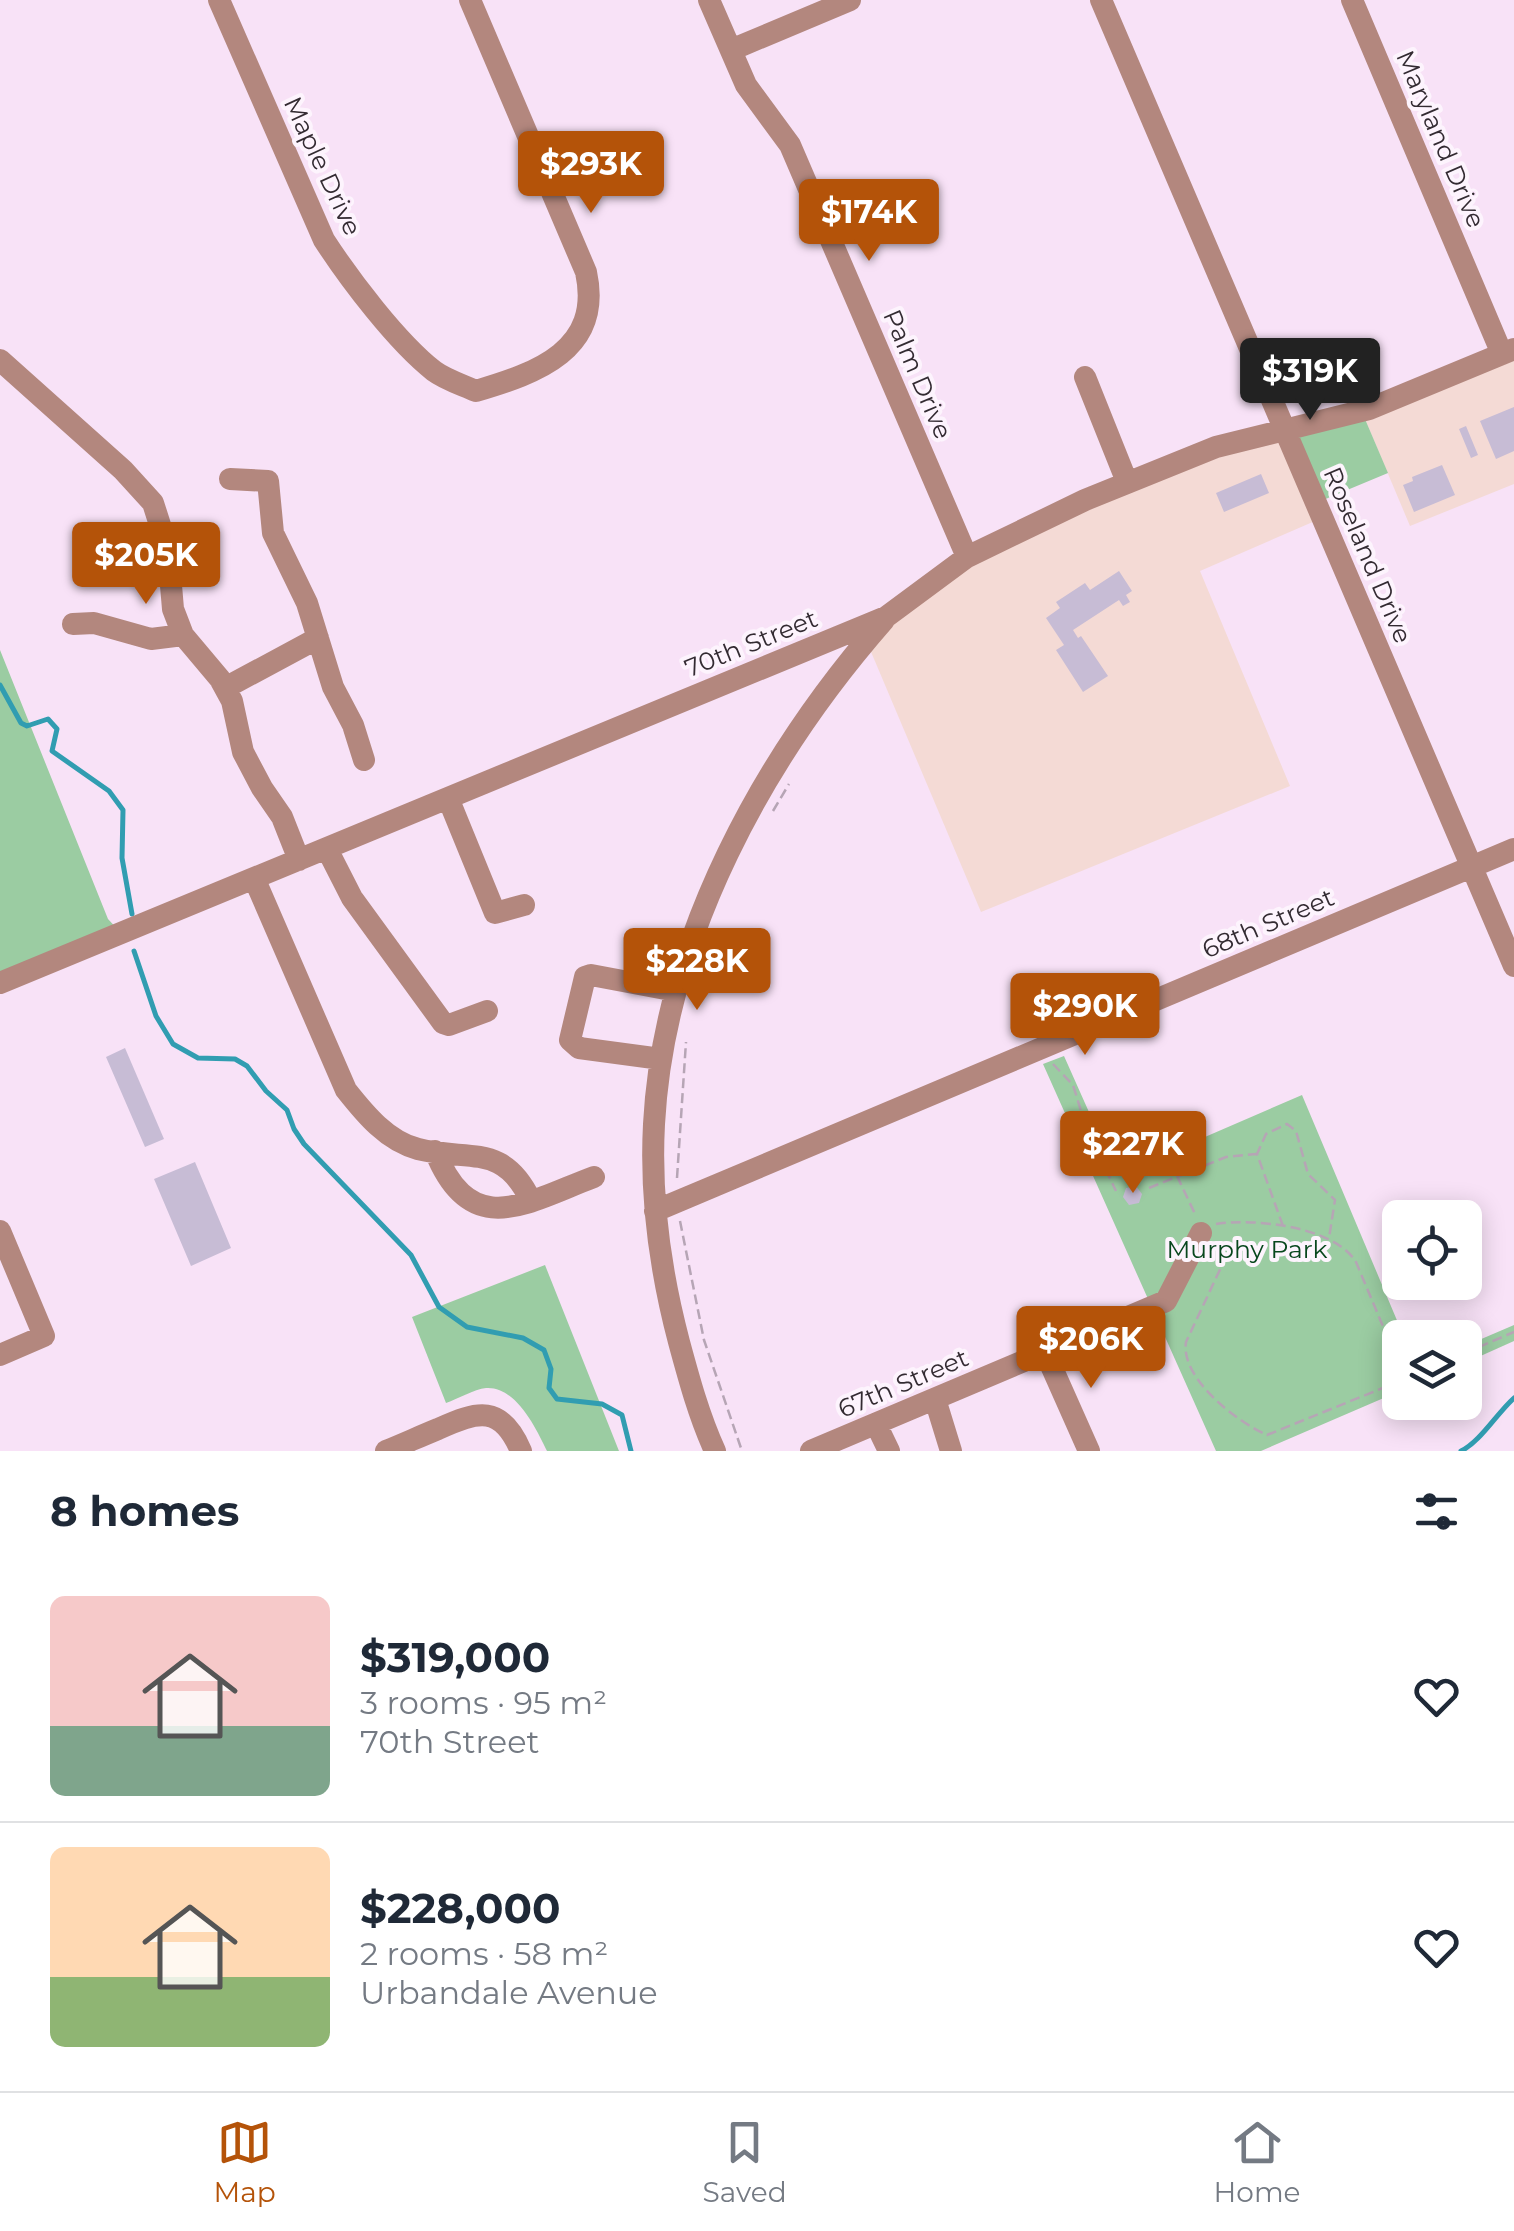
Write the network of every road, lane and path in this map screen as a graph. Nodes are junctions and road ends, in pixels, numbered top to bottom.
1 (219, 0) edge
2 (470, 0) edge
3 (709, 0) edge
4 (850, 0) edge
5 (1101, 0) edge
6 (1352, 0) edge
7 (730, 50) junction
8 (1511, 350) edge
9 (0, 360) edge
10 (1085, 377) dead end
11 (1285, 431) junction
12 (230, 480) dead end
13 (1127, 482) junction
14 (967, 557) junction
15 (886, 617) junction
16 (74, 624) dead end
17 (184, 635) junction
18 (318, 638) junction
19 (225, 688) junction
20 (364, 760) dead end
21 (791, 781) dead end
22 (448, 798) junction
23 (774, 810) dead end
24 (326, 849) junction
25 (1514, 850) edge
26 (299, 860) junction
27 (1471, 868) junction
28 (254, 878) junction
29 (524, 905) dead end
30 (1514, 966) edge
31 (0, 983) edge
32 (676, 991) junction
33 (487, 1011) dead end
34 (687, 1034) dead end
35 (661, 1059) junction
36 (1052, 1063) dead end
37 (435, 1151) junction
38 (1257, 1154) junction
39 (594, 1176) dead end
40 (1178, 1176) junction
41 (677, 1183) dead end
42 (1149, 1188) dead end
43 (1116, 1191) dead end
44 (531, 1200) junction
45 (680, 1210) dead end
46 (655, 1211) junction
47 (1284, 1227) junction
48 (0, 1231) edge
49 (1208, 1231) junction
50 (1329, 1239) junction
51 (1382, 1327) edge
52 (1514, 1332) edge
53 (1482, 1346) edge
54 (1046, 1352) junction
55 (0, 1355) edge
56 (1382, 1389) edge
57 (935, 1399) junction
58 (876, 1424) junction
59 (386, 1451) edge
60 (521, 1451) edge
61 (715, 1451) edge
62 (742, 1451) edge
63 (811, 1451) edge
64 (890, 1451) edge
65 (951, 1451) edge
66 (1089, 1451) edge

1 - 2 street, Maple Drive
3 - 7 street, Palm Drive
4 - 7 street
5 - 11 street, Roseland Drive
6 - 8 street, Maryland Drive
7 - 14 street, Palm Drive
8 - 11 street, 70th Street
9 - 17 street
10 - 13 street
11 - 13 street, 70th Street
11 - 27 street, Roseland Drive
12 - 18 street
13 - 14 street, 70th Street
14 - 15 street, 70th Street
15 - 22 street, 70th Street
15 - 32 street
16 - 17 street
17 - 19 street
18 - 19 street
18 - 20 street
19 - 26 street
21 - 23 path
22 - 24 street, 70th Street
22 - 29 street
24 - 26 street, 70th Street
24 - 33 street
25 - 27 street, 68th Street
26 - 28 street, 70th Street
27 - 30 street, Roseland Drive
27 - 46 street, 68th Street
28 - 31 street, 70th Street
28 - 37 street
32 - 35 street
32 - 35 street
34 - 41 path
35 - 46 street
36 - 43 path
37 - 44 street
37 - 44 street
38 - 40 path
38 - 47 path
38 - 50 path
39 - 44 street
40 - 42 path
40 - 49 path
45 - 62 path
46 - 61 street
47 - 49 path
47 - 50 path
48 - 55 street
49 - 54 street, 67th Street
49 - 56 path
50 - 51 path
52 - 53 path
54 - 57 street, 67th Street
54 - 66 street
57 - 58 street, 67th Street
57 - 65 street
58 - 63 street, 67th Street
58 - 64 street
59 - 60 street

